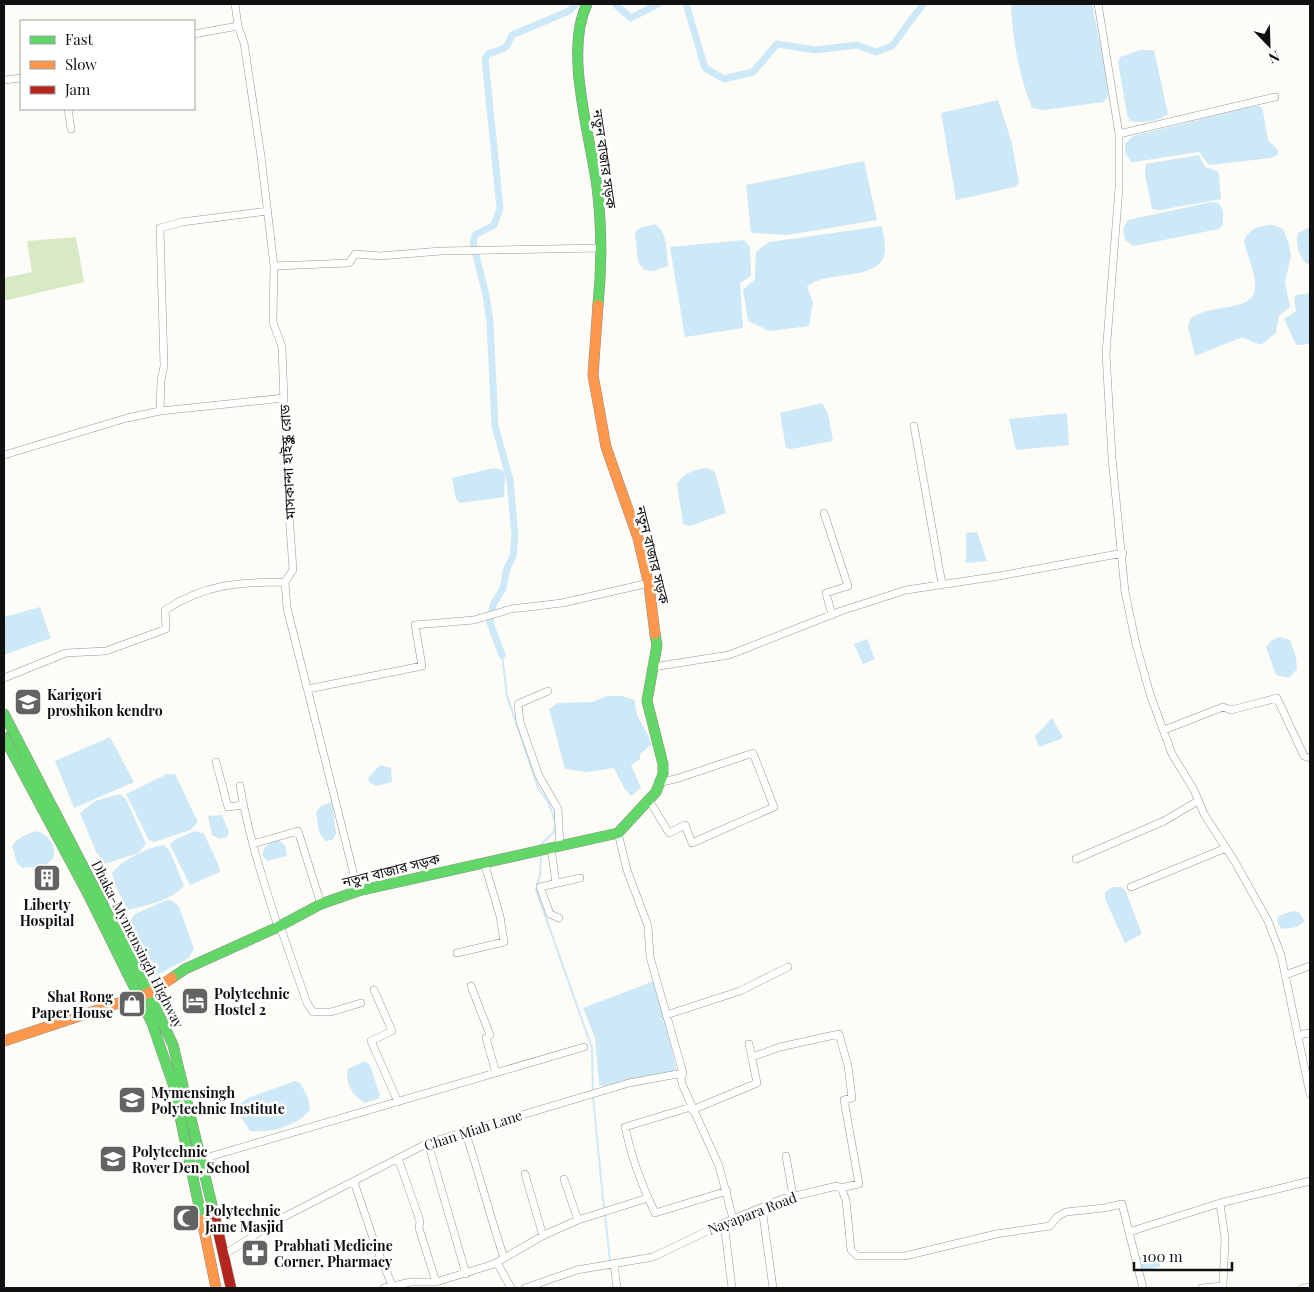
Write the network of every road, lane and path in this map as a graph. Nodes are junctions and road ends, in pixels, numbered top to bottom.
1 (235, 4) edge
2 (587, 4) edge
3 (1098, 4) edge
4 (238, 26) junction
5 (195, 34) edge
6 (20, 78) edge
7 (4, 80) edge
8 (1275, 97) dead end
9 (68, 110) edge
10 (71, 129) dead end
11 (1119, 134) junction
12 (268, 211) junction
13 (601, 248) junction
14 (274, 266) junction
15 (284, 398) junction
16 (160, 411) junction
17 (914, 426) dead end
18 (4, 455) edge
19 (824, 513) dead end
20 (1123, 553) junction
21 (285, 582) junction
22 (649, 584) junction
23 (942, 584) junction
24 (832, 615) junction
25 (653, 666) junction
26 (4, 678) edge
27 (308, 689) junction
28 (548, 691) dead end
29 (4, 714) edge
30 (1164, 730) junction
31 (4, 737) edge
32 (1310, 758) edge
33 (216, 762) dead end
34 (658, 783) junction
35 (240, 786) dead end
36 (649, 800) junction
37 (1198, 801) junction
38 (243, 804) junction
39 (618, 833) junction
40 (253, 844) junction
41 (556, 848) junction
42 (1226, 848) junction
43 (1076, 859) dead end
44 (484, 862) junction
45 (580, 878) dead end
46 (556, 884) junction
47 (1131, 887) dead end
48 (358, 891) junction
49 (321, 904) junction
50 (559, 918) dead end
51 (279, 926) junction
52 (457, 953) dead end
53 (1310, 966) edge
54 (788, 967) dead end
55 (1285, 975) junction
56 (471, 986) dead end
57 (374, 990) dead end
58 (144, 994) junction
59 (361, 1002) dead end
60 (666, 1015) junction
61 (1310, 1033) edge
62 (1298, 1035) junction
63 (4, 1041) edge
64 (749, 1044) dead end
65 (584, 1047) dead end
66 (752, 1057) junction
67 (496, 1073) junction
68 (683, 1074) junction
69 (1310, 1094) edge
70 (398, 1102) junction
71 (692, 1109) junction
72 (465, 1131) junction
73 (428, 1143) junction
74 (786, 1156) dead end
75 (398, 1158) junction
76 (202, 1159) junction
77 (525, 1174) dead end
78 (564, 1179) dead end
79 (1310, 1181) edge
80 (354, 1182) junction
81 (840, 1188) junction
82 (727, 1191) junction
83 (793, 1196) junction
84 (648, 1198) junction
85 (1220, 1202) junction
86 (762, 1208) junction
87 (733, 1219) junction
88 (578, 1220) junction
89 (724, 1223) junction
90 (1129, 1232) junction
91 (543, 1236) junction
92 (225, 1254) junction
93 (504, 1258) junction
94 (494, 1264) junction
95 (614, 1264) junction
96 (466, 1274) junction
97 (436, 1282) junction
98 (392, 1285) junction
99 (423, 1285) edge
100 (536, 1286) edge
101 (1310, 1287) edge
102 (216, 1288) edge
103 (231, 1288) edge
104 (384, 1288) edge
105 (511, 1288) edge
106 (525, 1288) edge
107 (616, 1288) edge
108 (732, 1288) edge
109 (773, 1288) edge
110 (1142, 1288) edge
111 (1202, 1288) edge
112 (1303, 1288) edge

1 - 4 street, মাসকান্দা হাইস্কুল রোড
2 - 13 street, নতুন বাজার সড়ক
3 - 11 street
4 - 5 street
4 - 12 street, মাসকান্দা হাইস্কুল রোড
6 - 7 street
8 - 11 street
9 - 10 street
11 - 20 street
12 - 14 street, মাসকান্দা হাইস্কুল রোড
12 - 16 street
13 - 14 street
13 - 22 street, নতুন বাজার সড়ক
14 - 15 street, মাসকান্দা হাইস্কুল রোড
15 - 16 street
15 - 21 street, মাসকান্দা হাইস্কুল রোড
16 - 18 street
17 - 23 street
19 - 24 street
20 - 23 street
20 - 30 street
21 - 26 street
21 - 27 street, মাসকান্দা হাইস্কুল রোড
22 - 25 street, নতুন বাজার সড়ক
22 - 27 street
23 - 24 street
24 - 25 street
25 - 34 street, নতুন বাজার সড়ক
27 - 48 street, মাসকান্দা হাইস্কুল রোড
28 - 41 street
29 - 58 street, Dhaka-Mymensingh Highway
30 - 32 street
30 - 37 street
31 - 58 street, Dhaka-Mymensingh Highway
33 - 38 street
34 - 36 street, নতুন বাজার সড়ক
34 - 36 street
35 - 38 street
36 - 39 street, নতুন বাজার সড়ক
37 - 42 street
37 - 43 street
38 - 40 street
39 - 41 street, নতুন বাজার সড়ক
39 - 60 street
40 - 49 street
40 - 51 street
41 - 44 street, নতুন বাজার সড়ক
41 - 46 street
42 - 47 street
42 - 55 street
44 - 48 street, নতুন বাজার সড়ক
44 - 52 street
45 - 46 street
46 - 50 street
48 - 49 street, নতুন বাজার সড়ক
49 - 51 street, নতুন বাজার সড়ক
51 - 58 street, নতুন বাজার সড়ক
51 - 59 street
53 - 55 street
54 - 60 street
55 - 62 street
56 - 67 street
57 - 70 street
58 - 63 street, নতুন বাজার সড়ক
58 - 76 street, Dhaka-Mymensingh Highway
58 - 102 street, Dhaka-Mymensingh Highway
60 - 68 street
61 - 62 street
62 - 69 street
64 - 66 street
65 - 67 street
66 - 71 street
66 - 81 street
67 - 70 street
68 - 71 street
68 - 72 street, Chan Miah Lane
70 - 76 street
71 - 82 street
71 - 84 street
72 - 73 street, Chan Miah Lane
72 - 93 street
73 - 75 street, Chan Miah Lane
73 - 96 street
74 - 83 street
75 - 80 street, Chan Miah Lane
75 - 97 street
76 - 92 street, Dhaka-Mymensingh Highway
77 - 91 street
78 - 88 street
79 - 85 street
80 - 92 street, Chan Miah Lane
80 - 98 street
81 - 83 street, Nayapara Road
81 - 90 street
82 - 84 street
82 - 87 street
83 - 86 street, Nayapara Road
84 - 88 street
85 - 90 street
85 - 111 street
86 - 87 street, Nayapara Road
86 - 109 street
87 - 89 street, Nayapara Road
88 - 91 street
89 - 95 street, Nayapara Road
89 - 108 street
90 - 110 street
91 - 93 street
92 - 103 street, Dhaka-Mymensingh Highway
93 - 94 street
94 - 96 street
94 - 105 street
95 - 100 street, Nayapara Road
95 - 107 street
96 - 97 street
97 - 99 street
98 - 99 street
98 - 104 street
100 - 106 street, Nayapara Road
101 - 112 street

